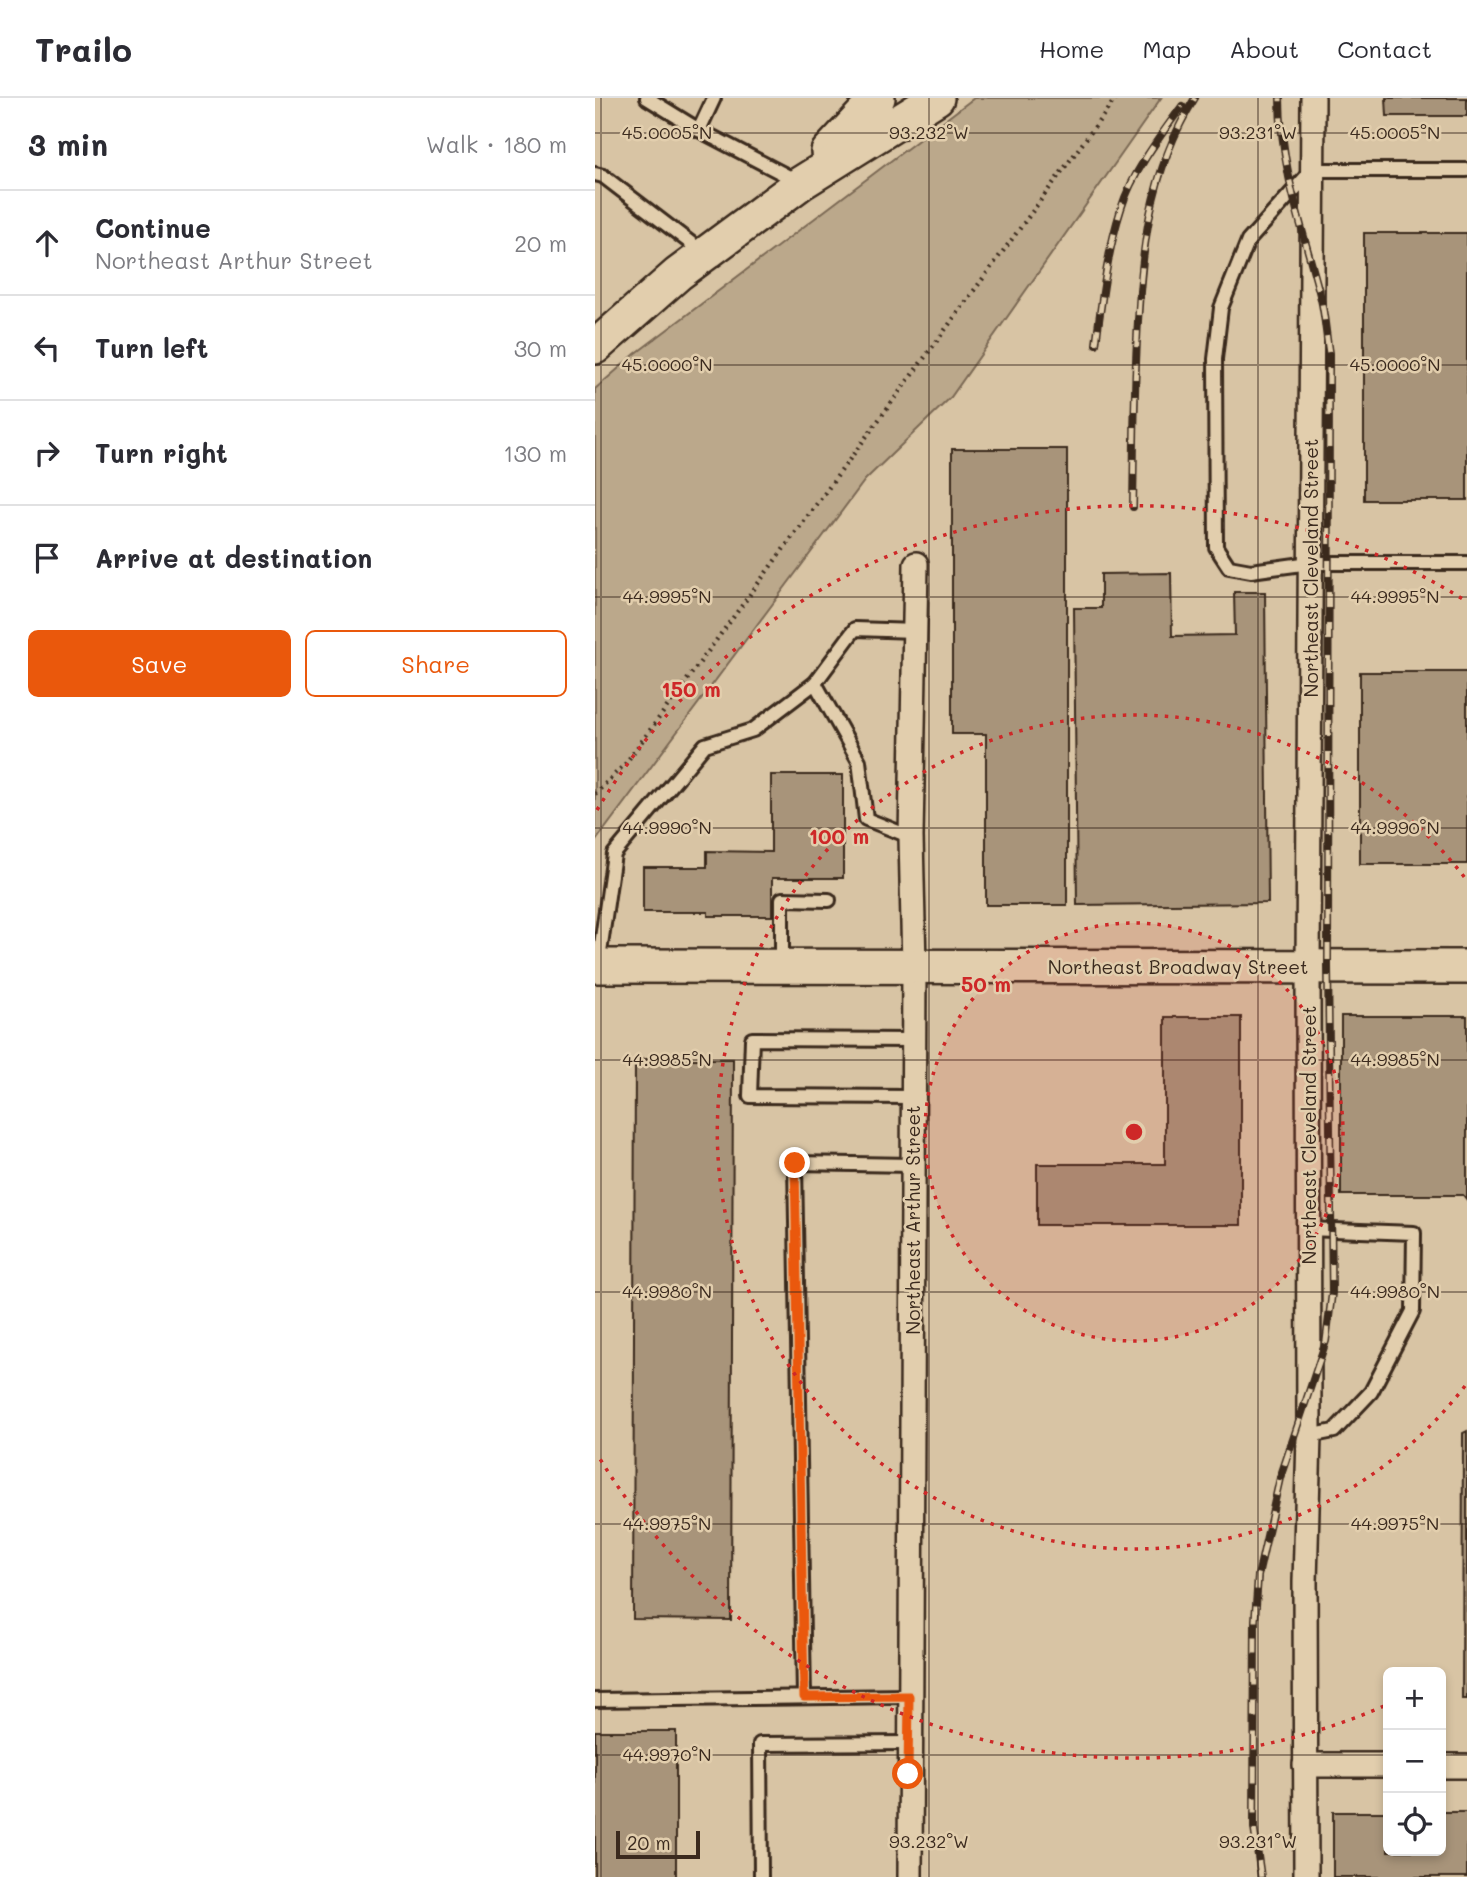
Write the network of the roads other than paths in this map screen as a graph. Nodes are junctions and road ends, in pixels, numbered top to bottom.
1 (647, 98) edge
2 (714, 98) edge
3 (878, 98) edge
4 (937, 98) edge
5 (1313, 98) edge
6 (699, 130) junction
7 (1312, 170) junction
8 (1467, 170) edge
9 (595, 174) edge
10 (801, 183) junction
11 (705, 254) junction
12 (595, 347) edge
13 (1310, 563) junction
14 (1467, 563) edge
15 (916, 564) dead end
16 (915, 631) junction
17 (815, 683) junction
18 (911, 837) junction
19 (829, 900) dead end
20 (597, 966) edge
21 (782, 966) junction
22 (914, 966) junction
23 (1308, 967) junction
24 (1467, 967) edge
25 (912, 1040) junction
26 (913, 1097) junction
27 (912, 1165) junction
28 (1307, 1229) junction
29 (1309, 1436) junction
30 (909, 1696) junction
31 (804, 1697) junction
32 (595, 1700) edge
33 (909, 1743) junction
34 (1305, 1765) junction
35 (1383, 1765) edge
36 (1446, 1766) edge
37 (1467, 1766) edge
38 (761, 1877) edge
39 (910, 1877) edge
40 (1306, 1877) edge

1 - 6 lane
2 - 6 lane
3 - 10 main road
4 - 10 main road
5 - 7 street, Northeast Cleveland Street
6 - 10 lane
7 - 8 lane
7 - 13 street, Northeast Cleveland Street
7 - 13 lane
9 - 11 lane
10 - 11 main road
11 - 12 main road
13 - 14 lane
13 - 23 street, Northeast Cleveland Street
15 - 16 street, Northeast Arthur Street
16 - 17 lane
16 - 18 street, Northeast Arthur Street
17 - 18 lane
17 - 20 lane
18 - 22 street, Northeast Arthur Street
19 - 21 lane
20 - 21 main road, Northeast Broadway Street
21 - 22 main road, Northeast Broadway Street
22 - 23 main road, Northeast Broadway Street
22 - 25 street, Northeast Arthur Street
23 - 24 main road, Northeast Broadway Street
23 - 28 street, Northeast Cleveland Street
25 - 26 street, Northeast Arthur Street
25 - 26 lane
26 - 27 street, Northeast Arthur Street
27 - 30 street, Northeast Arthur Street
27 - 31 lane
28 - 29 street, Northeast Cleveland Street
28 - 29 lane
29 - 34 street, Northeast Cleveland Street
30 - 31 lane
30 - 33 street, Northeast Arthur Street
31 - 32 lane
33 - 38 lane
33 - 39 street, Northeast Arthur Street
34 - 35 street
34 - 40 street, Northeast Cleveland Street
36 - 37 street

